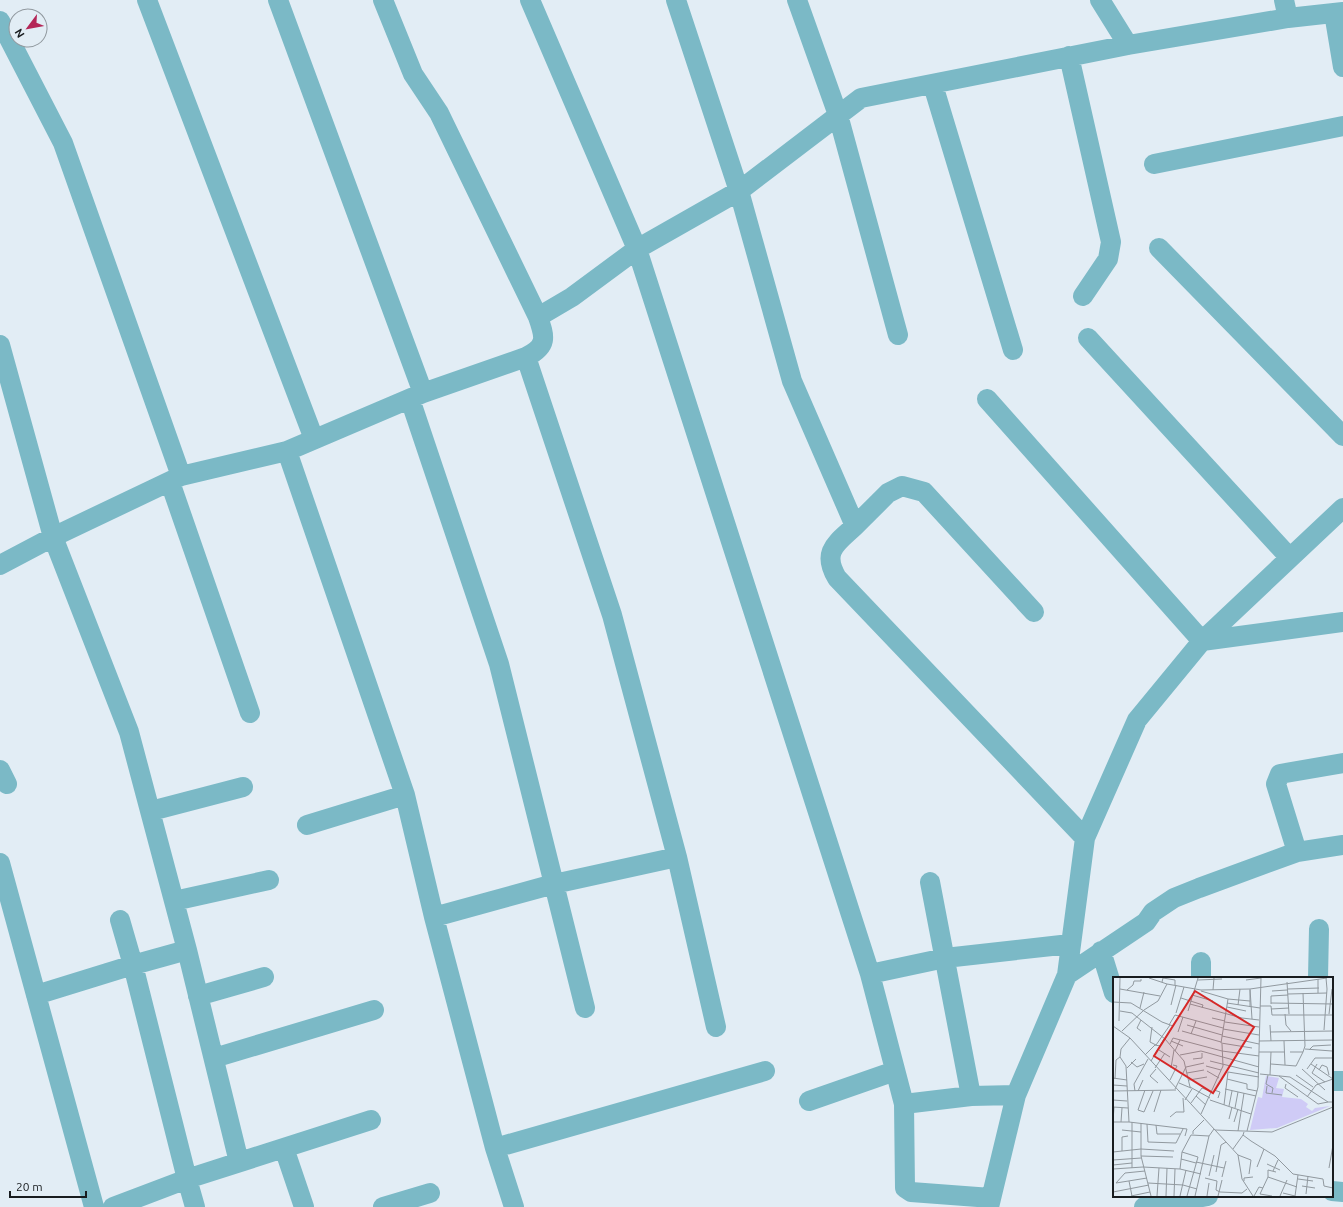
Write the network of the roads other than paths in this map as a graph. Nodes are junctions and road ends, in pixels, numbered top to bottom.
1 (147, 0) edge
2 (278, 0) edge
3 (383, 0) edge
4 (530, 0) edge
5 (676, 0) edge
6 (797, 0) edge
7 (1100, 0) edge
8 (1286, 9) edge
9 (1338, 13) edge
10 (0, 21) edge
11 (1128, 45) junction
12 (1069, 56) junction
13 (1343, 67) edge
14 (934, 85) junction
15 (838, 116) junction
16 (1343, 126) edge
17 (1154, 164) dead end
18 (739, 191) junction
19 (1160, 248) dead end
20 (637, 249) junction
21 (1083, 296) dead end
22 (538, 317) junction
23 (898, 335) dead end
24 (1088, 338) dead end
25 (0, 345) edge
26 (1013, 350) dead end
27 (526, 357) junction
28 (417, 396) junction
29 (987, 399) dead end
30 (1343, 436) edge
31 (314, 439) junction
32 (287, 451) junction
33 (175, 479) junction
34 (1343, 508) edge
35 (855, 526) junction
36 (53, 537) junction
37 (1290, 558) junction
38 (0, 566) edge
39 (1034, 612) dead end
40 (1343, 622) edge
41 (1202, 641) junction
42 (250, 713) dead end
43 (1343, 763) edge
44 (243, 787) dead end
45 (405, 795) junction
46 (151, 811) junction
47 (308, 825) dead end
48 (1085, 838) junction
49 (1343, 846) edge
50 (1297, 852) junction
51 (677, 857) junction
52 (0, 863) edge
53 (269, 880) dead end
54 (930, 882) dead end
55 (554, 884) junction
56 (174, 901) junction
57 (434, 917) junction
58 (120, 920) dead end
59 (1319, 929) dead end
60 (1070, 944) junction
61 (186, 950) junction
62 (1101, 950) junction
63 (945, 958) junction
64 (133, 965) junction
65 (870, 974) junction
66 (1067, 975) junction
67 (264, 977) dead end
68 (1318, 977) edge
69 (1113, 990) edge
70 (36, 995) junction
71 (198, 996) junction
72 (585, 1008) dead end
73 (374, 1010) dead end
74 (716, 1028) dead end
75 (214, 1058) junction
76 (765, 1071) dead end
77 (895, 1071) junction
78 (1016, 1094) junction
79 (971, 1096) junction
80 (809, 1101) dead end
81 (904, 1104) junction
82 (371, 1120) dead end
83 (284, 1148) junction
84 (494, 1148) junction
85 (239, 1162) junction
86 (187, 1179) junction
87 (1333, 1191) edge
88 (1343, 1192) edge
89 (430, 1193) dead end
90 (1202, 1197) edge
91 (990, 1203) edge
92 (94, 1207) edge
93 (114, 1207) edge
94 (195, 1207) edge
95 (304, 1207) edge
96 (383, 1207) edge
97 (514, 1207) edge
98 (1144, 1207) edge

1 - 31 street
2 - 28 street
3 - 22 street
4 - 20 street
5 - 18 street
6 - 15 street
7 - 11 street
8 - 9 street
8 - 11 street
9 - 13 street
10 - 33 street
11 - 12 street
12 - 14 street
12 - 21 street
14 - 15 street
14 - 26 street
15 - 18 street
15 - 23 street
16 - 17 street
18 - 20 street
18 - 35 street
19 - 30 street
20 - 22 street
20 - 65 street
22 - 27 street
24 - 37 street
25 - 36 street
27 - 28 street
27 - 51 street
28 - 31 street
28 - 55 street
29 - 41 street
31 - 32 street
32 - 33 street
32 - 45 street
33 - 36 street
33 - 42 street
34 - 37 street
35 - 39 street
35 - 48 street
36 - 38 street
36 - 46 street
37 - 41 street
40 - 41 street
41 - 48 street
43 - 50 street
44 - 46 street
45 - 47 street
45 - 57 street
46 - 56 street
48 - 60 street
49 - 50 street
50 - 62 street
51 - 55 street
51 - 74 street
52 - 70 street
53 - 56 street
54 - 63 street
55 - 57 street
55 - 72 street
56 - 61 street
57 - 84 street
58 - 64 street
59 - 68 street
60 - 63 street
60 - 66 street
61 - 64 street
61 - 71 street
62 - 66 street
62 - 69 street
63 - 65 street
63 - 79 street
64 - 70 street
64 - 86 street
65 - 77 street
66 - 78 street
67 - 71 street
70 - 92 street
71 - 75 street
73 - 75 street
75 - 85 street
76 - 84 street
77 - 80 street
77 - 81 street
78 - 79 street
78 - 91 street
79 - 81 street
81 - 91 street
82 - 83 street
83 - 85 street
83 - 95 street
84 - 97 street
85 - 86 street
86 - 93 street
86 - 94 street
87 - 88 street
89 - 96 street
90 - 98 street

